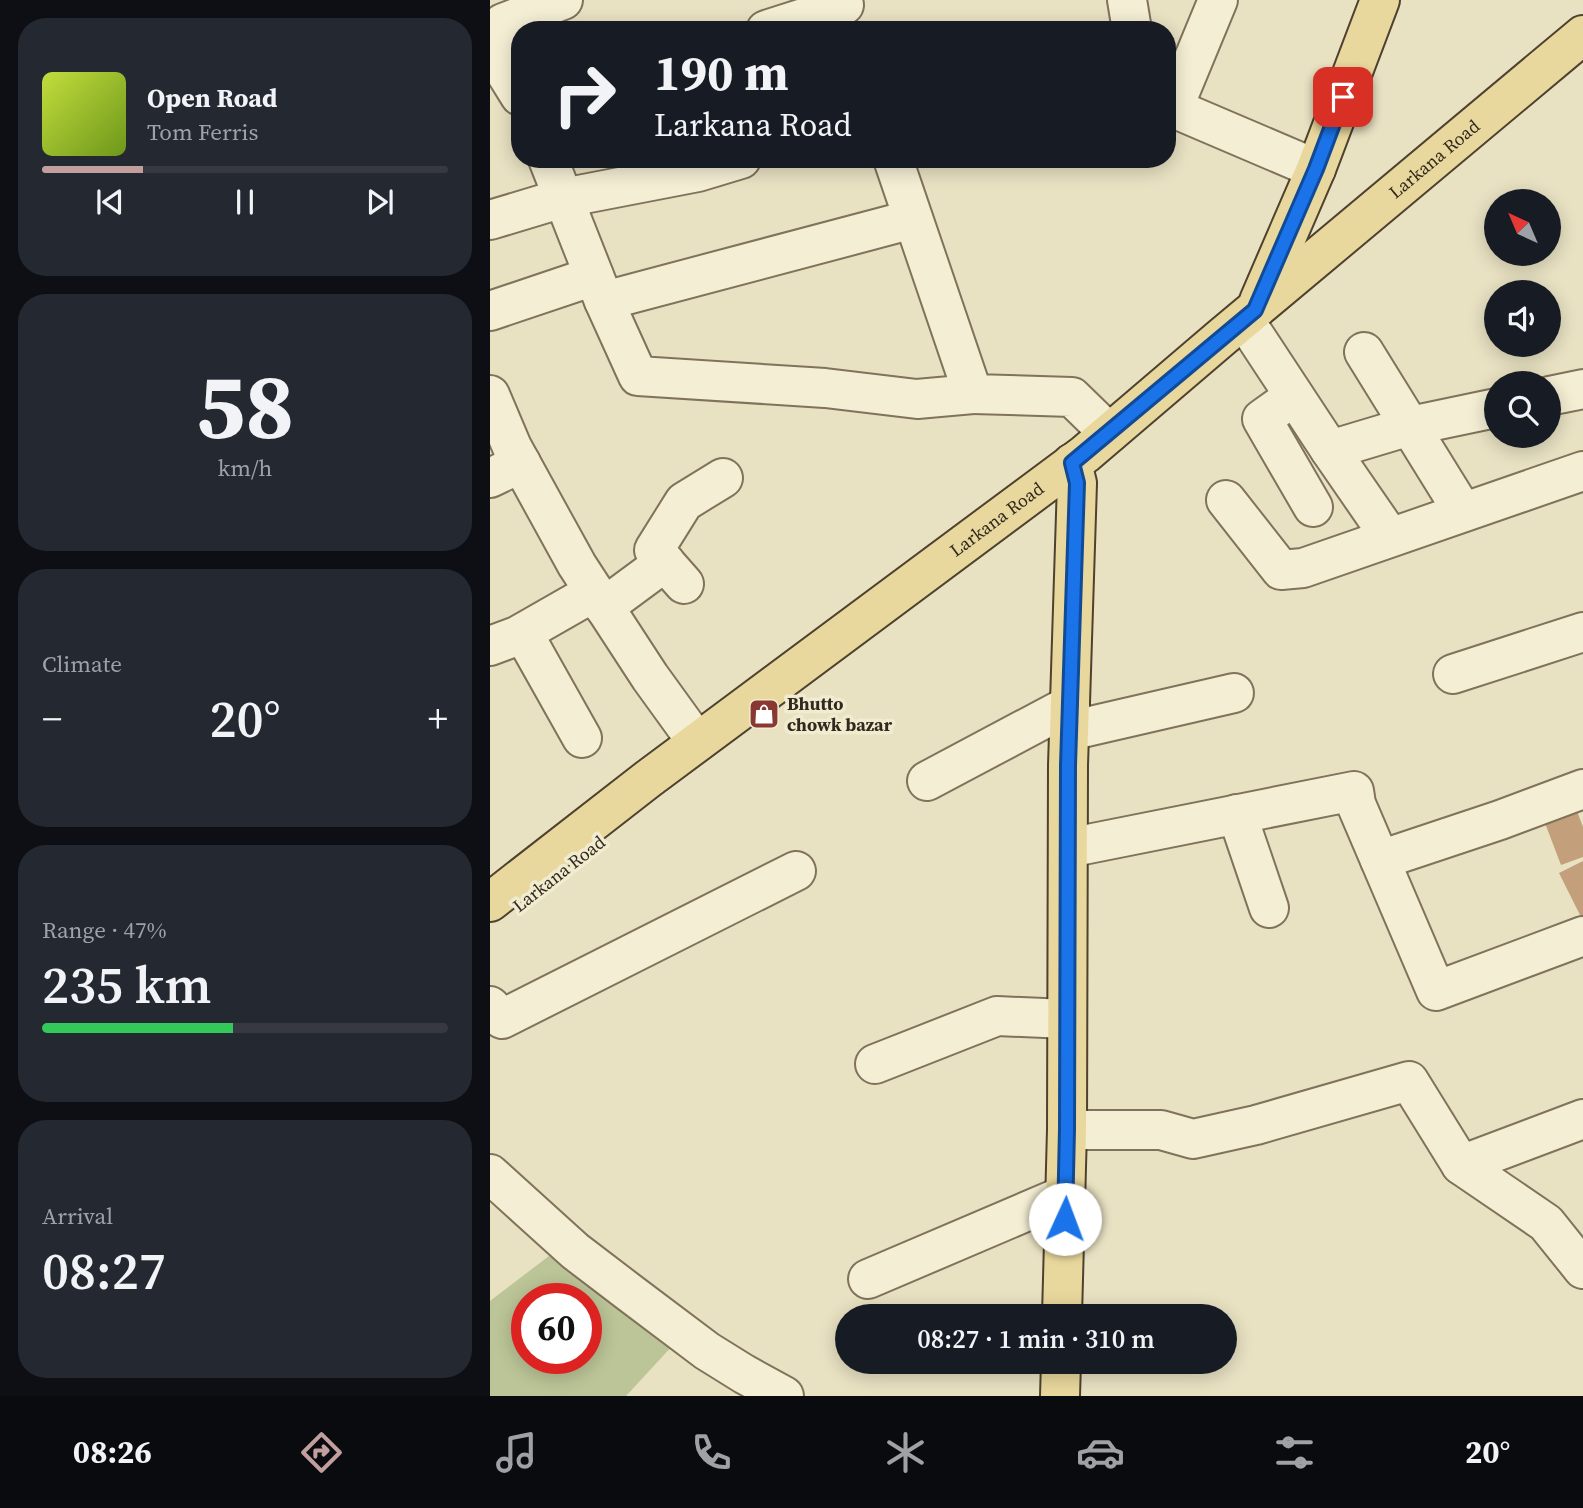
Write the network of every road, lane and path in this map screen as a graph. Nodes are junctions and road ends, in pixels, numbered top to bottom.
1 (563, 0) edge
2 (1127, 0) edge
3 (1218, 0) edge
4 (1380, 0) edge
5 (846, 12) edge
6 (806, 21) edge
7 (1130, 21) edge
8 (1583, 35) edge
9 (1583, 64) edge
10 (505, 82) edge
11 (1176, 88) edge
12 (1176, 105) edge
13 (1502, 116) junction
14 (551, 168) edge
15 (711, 168) edge
16 (896, 168) edge
17 (1316, 169) junction
18 (563, 198) junction
19 (913, 219) junction
20 (490, 220) edge
21 (599, 288) junction
22 (490, 311) edge
23 (1249, 331) junction
24 (1364, 352) dead end
25 (1583, 389) edge
26 (973, 394) junction
27 (1561, 394) edge
28 (490, 396) edge
29 (1294, 396) junction
30 (1484, 411) edge
31 (1410, 426) junction
32 (1109, 433) junction
33 (1330, 450) junction
34 (505, 471) edge
35 (1583, 471) edge
36 (1075, 473) junction
37 (723, 478) dead end
38 (1226, 500) dead end
39 (1313, 507) dead end
40 (1463, 512) junction
41 (1390, 537) junction
42 (599, 599) junction
43 (1583, 632) edge
44 (506, 640) edge
45 (1453, 674) dead end
46 (1234, 693) dead end
47 (1069, 718) junction
48 (582, 738) dead end
49 (697, 743) junction
50 (927, 781) dead end
51 (1583, 789) edge
52 (1237, 814) junction
53 (1068, 848) junction
54 (1380, 860) junction
55 (796, 871) dead end
56 (490, 902) edge
57 (1269, 908) dead end
58 (490, 929) edge
59 (1583, 936) edge
60 (490, 1006) edge
61 (1067, 1019) junction
62 (875, 1064) dead end
63 (1583, 1119) edge
64 (1067, 1129) junction
65 (1461, 1165) junction
66 (490, 1174) edge
67 (1065, 1195) junction
68 (1583, 1269) edge
69 (868, 1279) dead end
70 (1062, 1304) edge
71 (1061, 1374) edge
72 (742, 1385) edge
73 (784, 1396) edge
74 (1060, 1396) edge

1 - 10 street
2 - 7 street
3 - 11 street
4 - 17 main road
5 - 6 street
8 - 13 main road, Larkana Road
9 - 13 main road, Larkana Road
12 - 17 street
13 - 23 main road, Larkana Road
14 - 18 street
15 - 18 street
16 - 19 street
17 - 23 main road
18 - 20 street
18 - 21 street
19 - 21 street
19 - 26 street
21 - 22 street
21 - 26 street
23 - 29 street
23 - 32 main road, Larkana Road
23 - 36 main road, Larkana Road
24 - 31 street
25 - 27 street
26 - 32 street
28 - 34 street
29 - 33 street
29 - 39 street
30 - 31 street
31 - 33 street
31 - 40 street
32 - 36 main road, Larkana Road
33 - 41 street
34 - 42 street
35 - 40 street
36 - 47 main road
36 - 49 main road, Larkana Road
36 - 58 main road, Larkana Road
37 - 42 street
38 - 41 street
40 - 41 street
42 - 44 street
42 - 49 street
43 - 45 street
44 - 48 street
46 - 47 street
47 - 50 street
47 - 53 main road
49 - 56 main road, Larkana Road
51 - 54 street
52 - 53 street
52 - 54 street
52 - 57 street
53 - 61 main road
54 - 59 street
55 - 60 street
61 - 62 street
61 - 64 main road
63 - 65 street
64 - 65 street
64 - 67 main road
65 - 68 street
66 - 72 street
67 - 69 street
67 - 70 main road
71 - 74 main road
72 - 73 street

